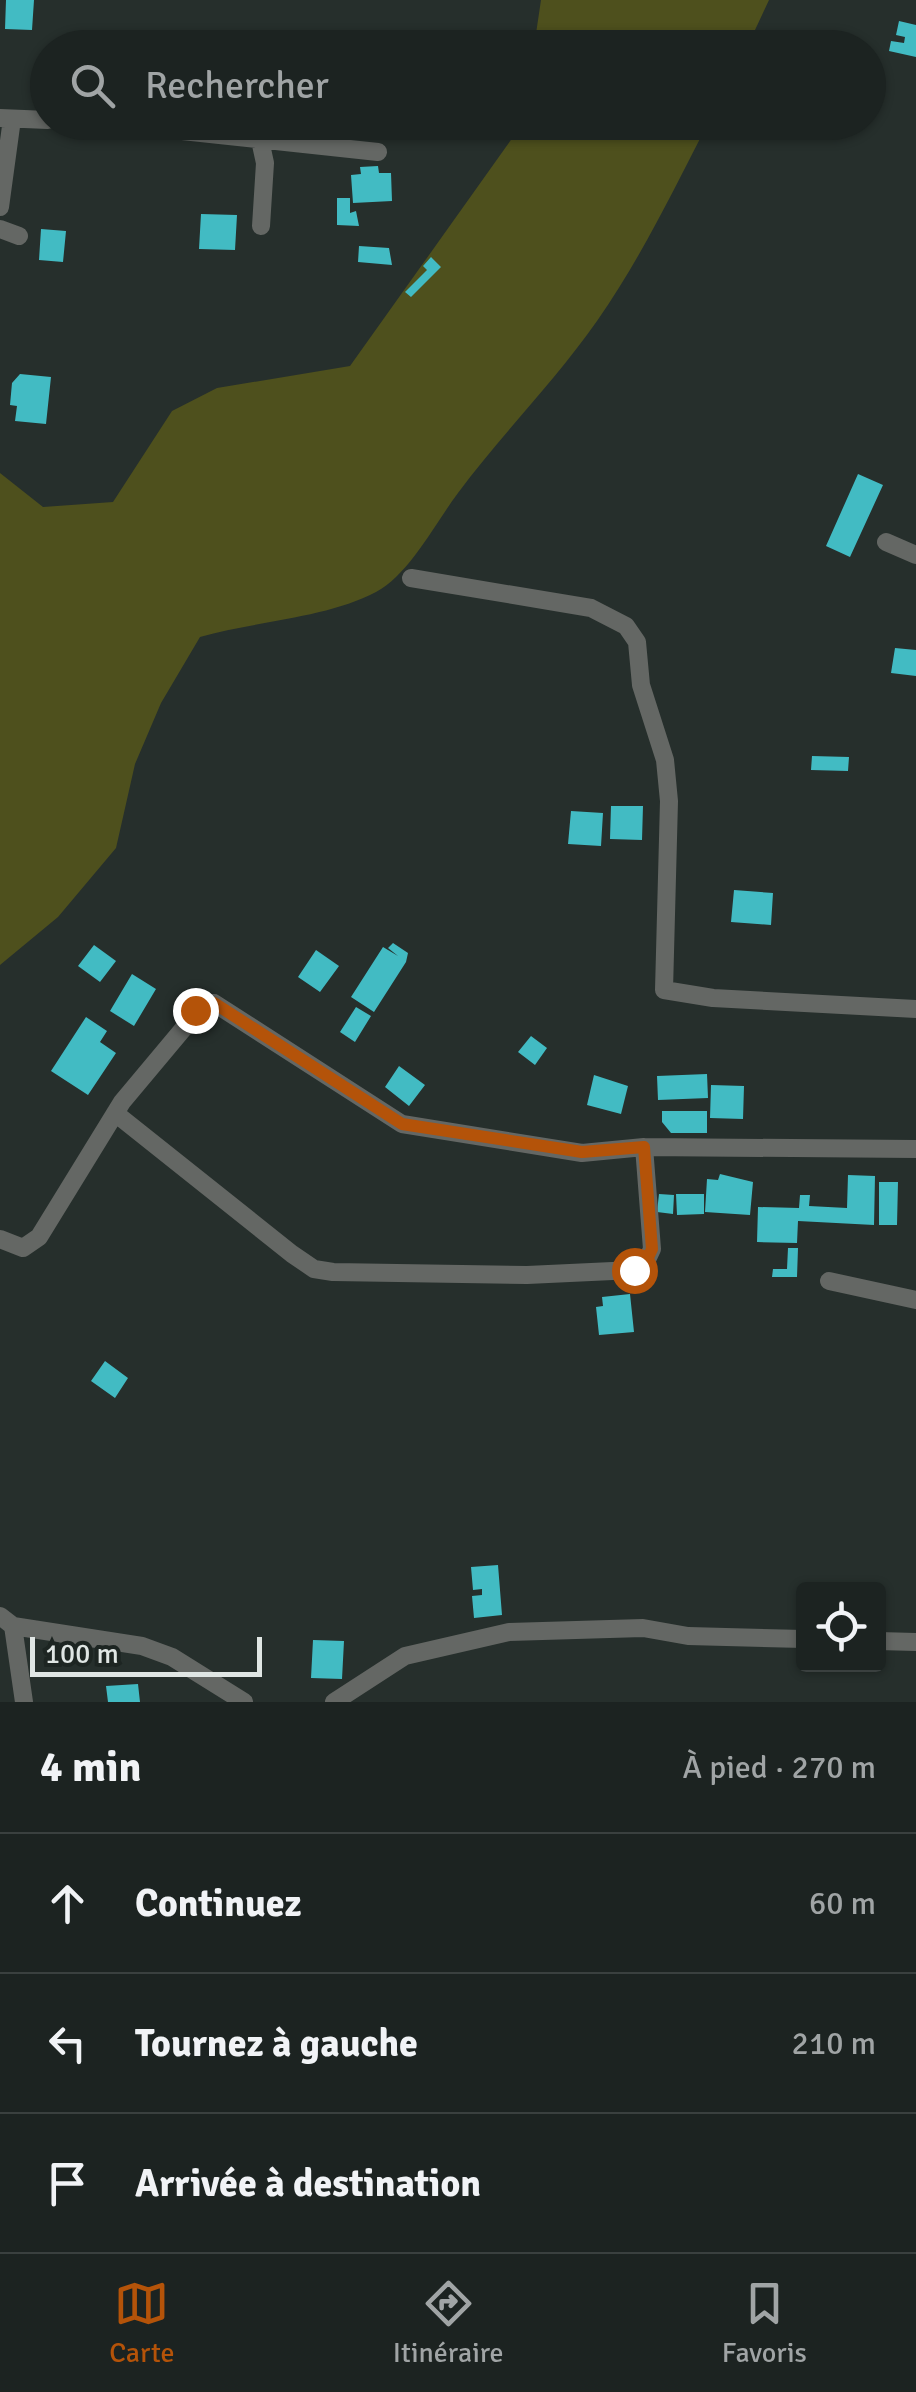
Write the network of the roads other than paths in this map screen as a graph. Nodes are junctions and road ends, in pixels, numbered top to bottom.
1 (6, 118) edge
2 (260, 140) joint
3 (378, 152) dead end
4 (0, 207) edge
5 (260, 226) dead end
6 (0, 230) edge
7 (20, 236) dead end
8 (886, 542) dead end
9 (916, 555) edge
10 (411, 578) dead end
11 (916, 1009) edge
12 (115, 1113) junction
13 (644, 1147) junction
14 (916, 1149) edge
15 (0, 1239) edge
16 (829, 1281) dead end
17 (916, 1300) edge
18 (7, 1621) edge
19 (796, 1639) edge
20 (886, 1641) edge
21 (916, 1642) edge
22 (24, 1702) edge
23 (244, 1702) edge
24 (334, 1702) edge

1 - 4 street
2 - 3 street
2 - 5 street
6 - 7 street
8 - 9 street
10 - 11 street
12 - 13 street
12 - 13 street
12 - 15 street
13 - 14 street
16 - 17 street
18 - 22 street
18 - 23 street
19 - 24 street
20 - 21 street

